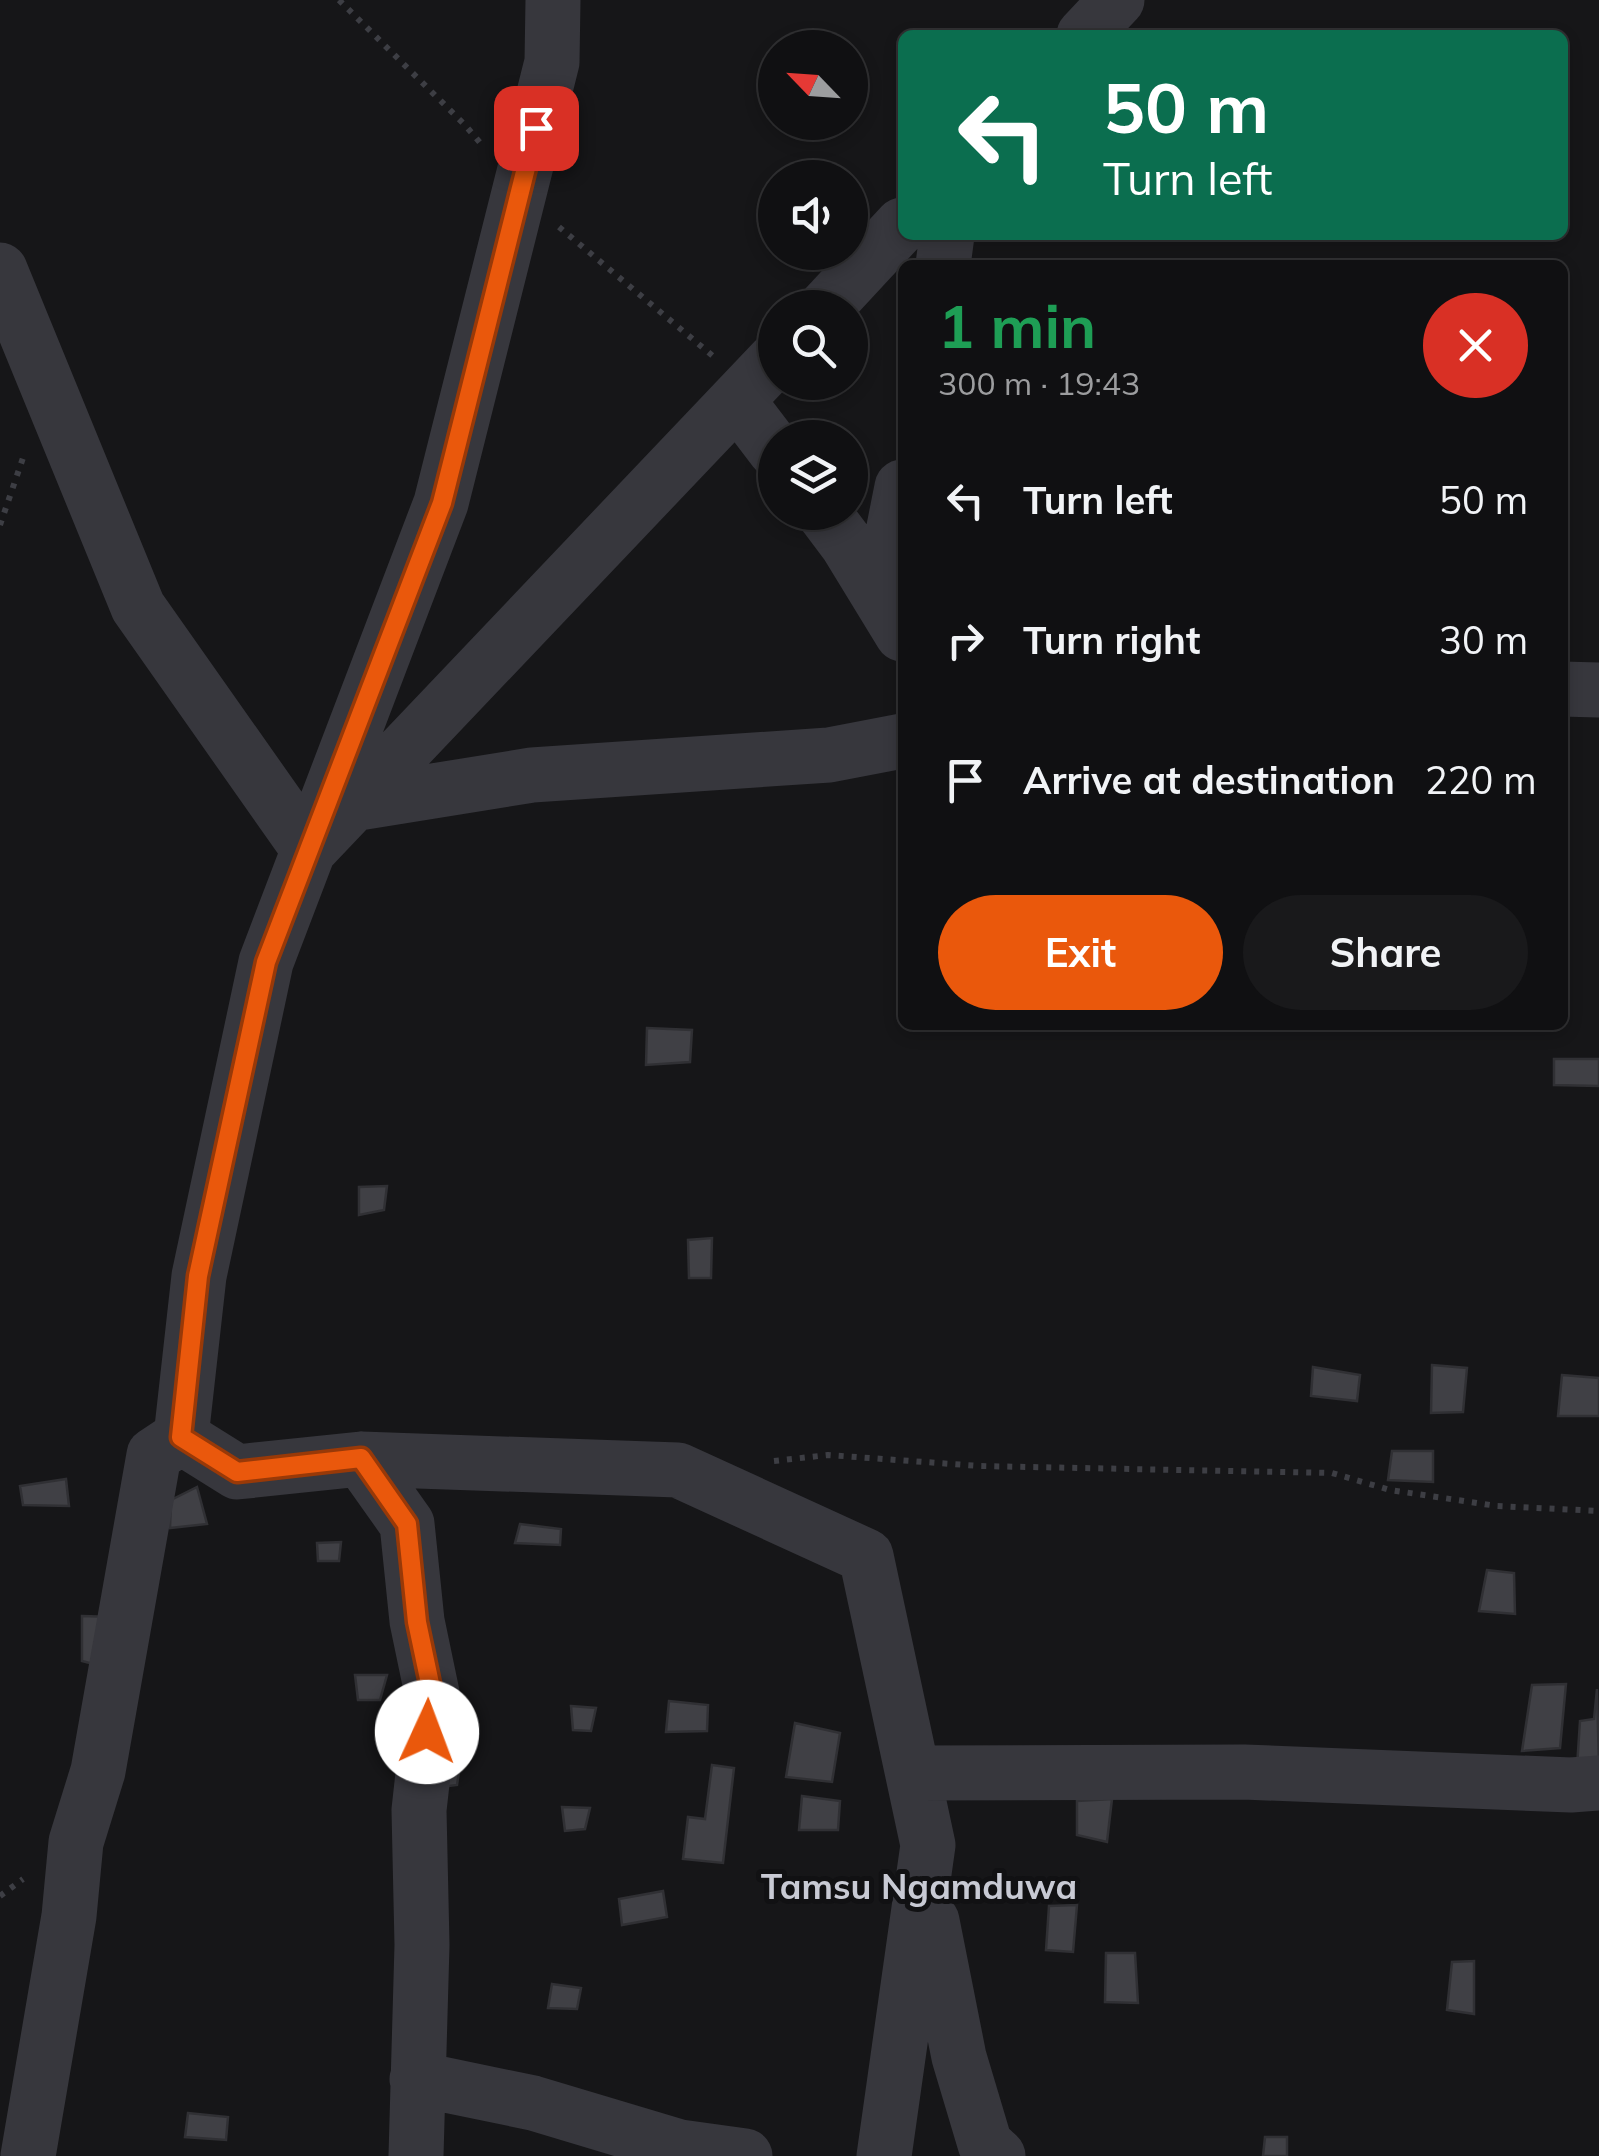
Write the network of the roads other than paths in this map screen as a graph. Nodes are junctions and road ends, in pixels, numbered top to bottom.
1 (552, 0) edge
2 (1117, 0) edge
3 (1089, 30) edge
4 (898, 230) edge
5 (0, 270) edge
6 (841, 290) edge
7 (758, 378) edge
8 (737, 400) junction
9 (758, 428) edge
10 (835, 530) edge
11 (898, 534) edge
12 (891, 616) edge
13 (1568, 689) edge
14 (1599, 690) edge
15 (898, 742) edge
16 (352, 804) junction
17 (309, 850) junction
18 (181, 1437) junction
19 (361, 1458) junction
20 (913, 1773) junction
21 (1599, 1783) edge
22 (924, 1878) junction
23 (417, 2080) junction
24 (28, 2156) edge
25 (416, 2156) edge
26 (745, 2156) edge
27 (884, 2156) edge
28 (998, 2156) edge

1 - 17 street
2 - 3 street
4 - 6 street
5 - 17 street
7 - 8 street
8 - 9 street
8 - 16 street
10 - 12 street
11 - 12 street
13 - 14 street
15 - 16 street
16 - 17 street
17 - 18 street
18 - 19 street
18 - 24 street
19 - 20 street
19 - 23 street
20 - 21 street
20 - 22 street
22 - 27 street
22 - 28 street
23 - 25 street
23 - 26 street

